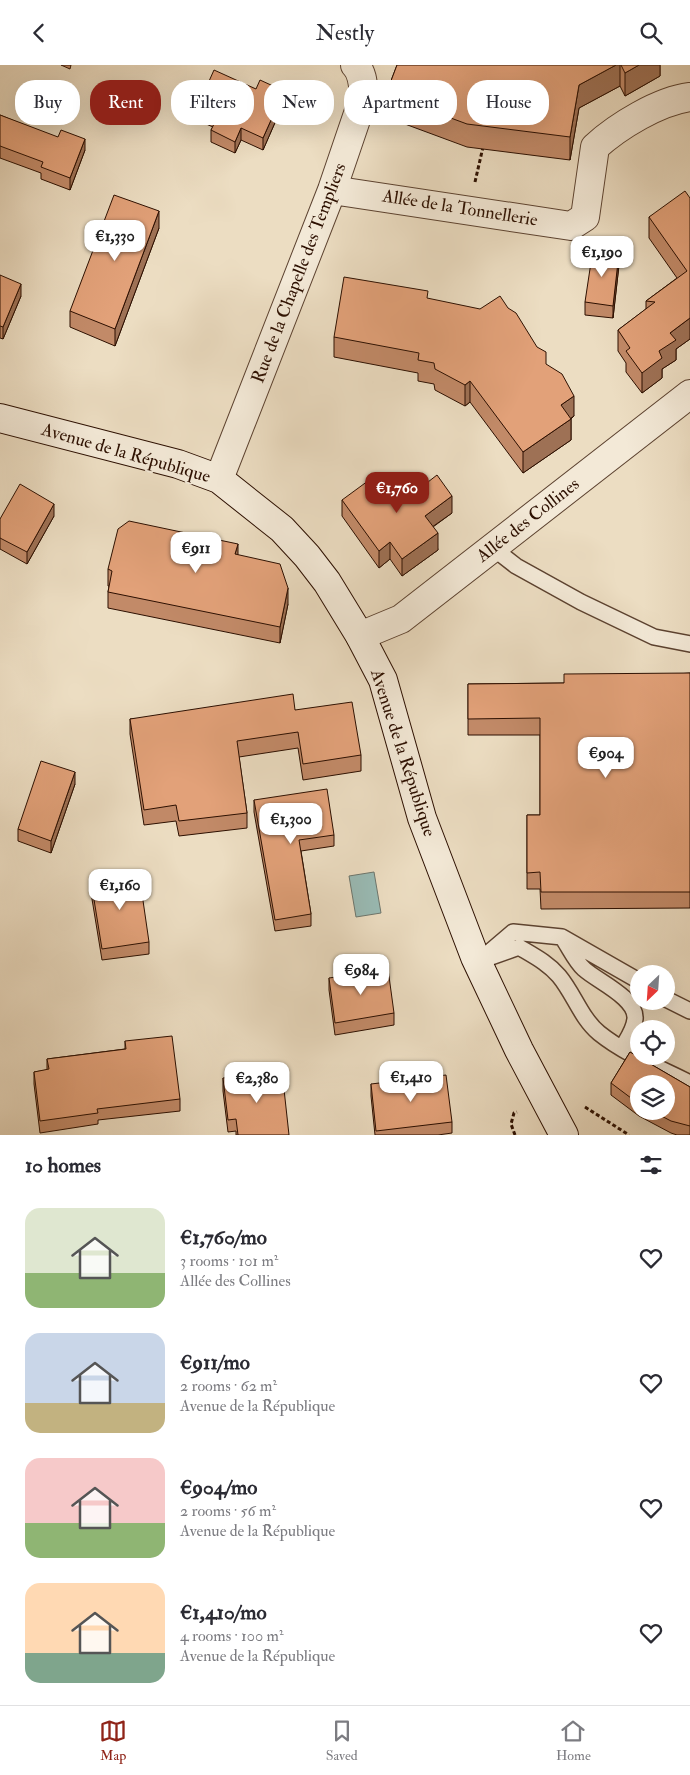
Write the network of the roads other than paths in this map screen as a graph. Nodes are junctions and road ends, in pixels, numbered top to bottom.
1 (355, 65) edge
2 (690, 97) edge
3 (332, 189) junction
4 (690, 395) edge
5 (0, 418) edge
6 (219, 479) junction
7 (493, 548) junction
8 (360, 636) junction
9 (690, 644) edge
10 (562, 937) junction
11 (477, 962) junction
12 (630, 976) edge
13 (675, 1004) edge
14 (690, 1011) edge
15 (622, 1048) junction
16 (690, 1083) edge
17 (564, 1135) edge

1 - 3 street, Rue de la Chapelle des Templiers
2 - 3 street, Allée de la Tonnellerie
3 - 6 street, Rue de la Chapelle des Templiers
4 - 7 street, Allée des Collines
5 - 6 street, Avenue de la République
6 - 8 street, Avenue de la République
7 - 8 street, Allée des Collines
7 - 9 lane
8 - 11 street, Avenue de la République
10 - 11 lane
10 - 12 lane
10 - 15 lane
11 - 15 lane
11 - 17 street, Avenue de la République
13 - 14 lane
15 - 16 lane

